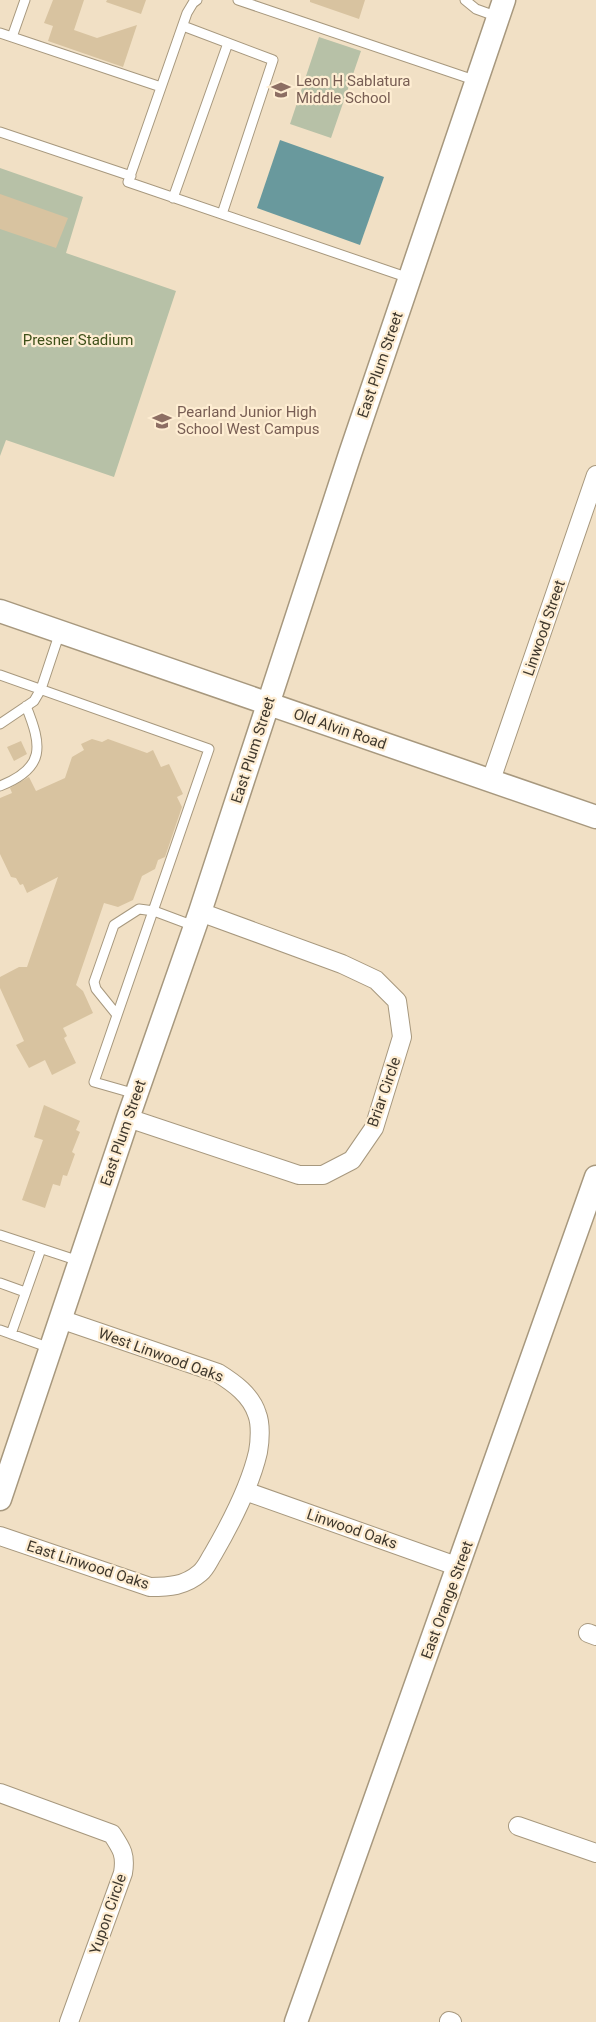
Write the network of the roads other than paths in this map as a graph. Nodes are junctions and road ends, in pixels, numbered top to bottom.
1 (25, 0) edge
2 (197, 0) edge
3 (238, 0) edge
4 (465, 0) edge
5 (501, 9) edge
6 (182, 26) junction
7 (0, 33) edge
8 (12, 38) junction
9 (228, 43) junction
10 (476, 81) junction
11 (161, 87) junction
12 (0, 132) edge
13 (131, 176) junction
14 (173, 198) junction
15 (222, 214) junction
16 (409, 278) junction
17 (596, 475) edge
18 (0, 611) edge
19 (60, 632) junction
20 (0, 675) edge
21 (41, 690) junction
22 (268, 704) junction
23 (26, 706) junction
24 (0, 724) edge
25 (491, 780) junction
26 (0, 786) edge
27 (596, 817) edge
28 (154, 911) junction
29 (197, 919) junction
30 (117, 1015) junction
31 (136, 1094) junction
32 (128, 1118) junction
33 (596, 1177) edge
34 (0, 1235) edge
35 (41, 1249) junction
36 (79, 1261) junction
37 (0, 1283) edge
38 (26, 1292) junction
39 (60, 1319) junction
40 (0, 1330) edge
41 (10, 1334) junction
42 (50, 1348) junction
43 (245, 1491) junction
44 (0, 1498) edge
45 (0, 1536) edge
46 (459, 1566) junction
47 (0, 1793) edge
48 (518, 1826) dead end
49 (596, 1853) edge
50 (69, 2022) edge
51 (296, 2022) edge

1 - 8 lane
2 - 6 lane
3 - 10 lane
4 - 5 lane
5 - 10 street, East Plum Street
6 - 9 lane
6 - 11 lane
7 - 8 lane
8 - 11 lane
9 - 14 lane
9 - 15 lane
10 - 16 street, East Plum Street
11 - 13 lane
12 - 13 lane
13 - 14 lane
14 - 15 lane
15 - 16 lane
16 - 22 street, East Plum Street
17 - 25 street, Linwood Street
18 - 19 street, Old Alvin Road
19 - 21 lane
19 - 22 street, Old Alvin Road
20 - 21 lane
21 - 23 lane
21 - 28 lane
22 - 25 street, Old Alvin Road
22 - 29 street, East Plum Street
23 - 24 lane
23 - 26 lane
25 - 27 street, Old Alvin Road
28 - 29 lane
28 - 30 lane
28 - 30 lane
29 - 31 street, East Plum Street
29 - 32 street, Briar Circle
30 - 31 lane
31 - 32 street, East Plum Street
32 - 36 street, East Plum Street
33 - 46 street, East Orange Street
34 - 35 lane
35 - 36 lane
35 - 38 lane
36 - 39 street, East Plum Street
37 - 38 lane
38 - 41 lane
39 - 42 street, East Plum Street
39 - 43 street, West Linwood Oaks
40 - 41 lane
41 - 42 lane
42 - 44 street, East Plum Street
43 - 45 street, East Linwood Oaks
43 - 46 street, Linwood Oaks
46 - 51 street, East Orange Street
47 - 50 street, Yupon Circle
48 - 49 street

